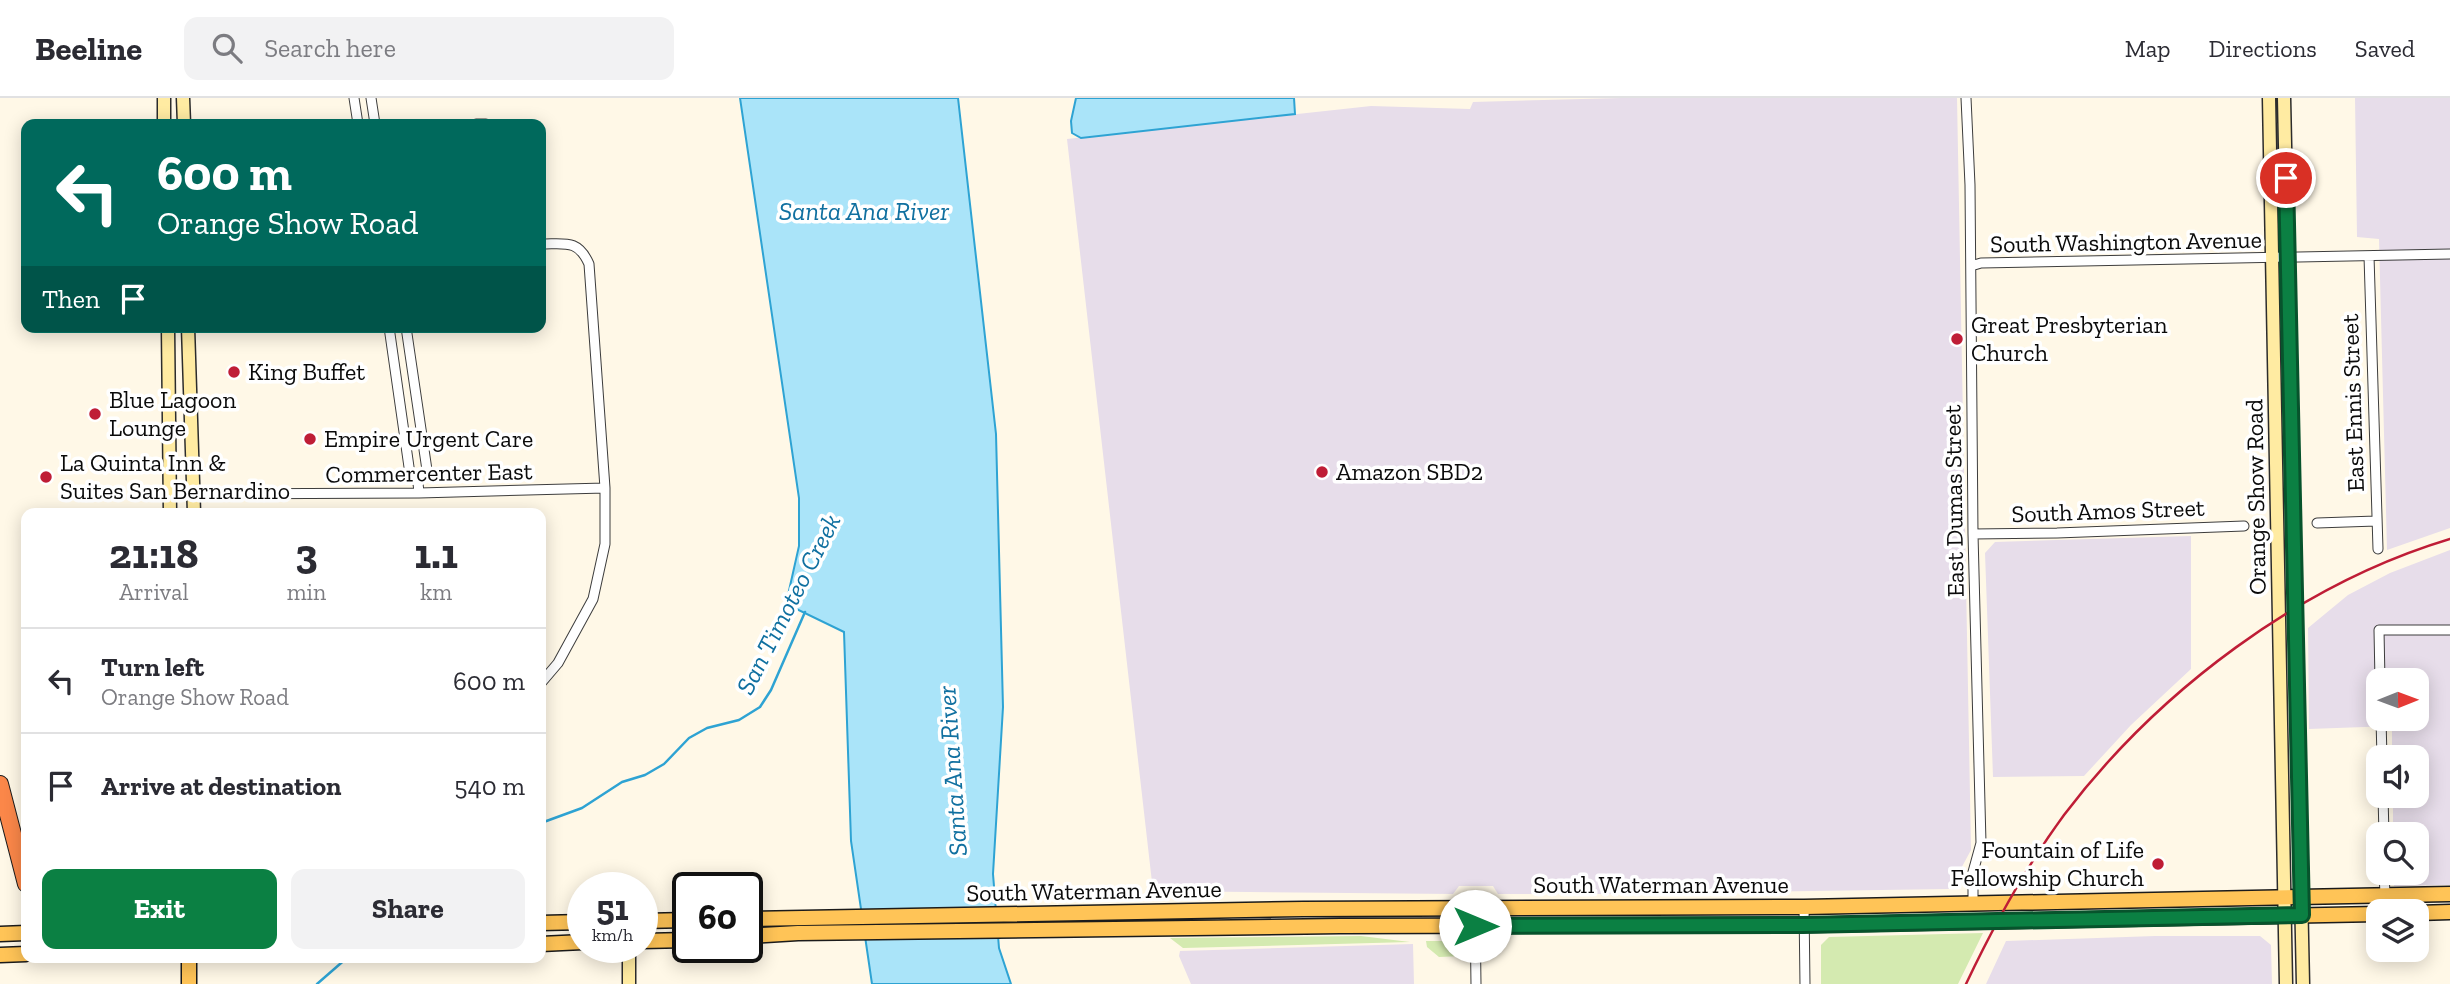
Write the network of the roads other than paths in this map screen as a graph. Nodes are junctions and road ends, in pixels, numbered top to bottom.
1 (164, 98) edge
2 (183, 98) edge
3 (354, 98) edge
4 (371, 98) edge
5 (1966, 98) edge
6 (2269, 98) edge
7 (2284, 98) edge
8 (164, 119) edge
9 (184, 119) edge
10 (357, 119) edge
11 (373, 119) edge
12 (546, 244) edge
13 (2450, 254) edge
14 (2369, 256) junction
15 (2273, 258) junction
16 (2288, 258) junction
17 (1971, 266) junction
18 (168, 333) edge
19 (188, 333) edge
20 (390, 333) edge
21 (407, 333) edge
22 (419, 488) junction
23 (604, 488) junction
24 (193, 493) junction
25 (170, 494) junction
26 (170, 508) edge
27 (194, 508) edge
28 (2376, 521) junction
29 (2317, 523) dead end
30 (2244, 526) dead end
31 (1973, 534) junction
32 (2378, 548) dead end
33 (2450, 630) edge
34 (2380, 668) edge
35 (546, 677) edge
36 (0, 785) edge
37 (21, 865) edge
38 (2385, 885) edge
39 (2385, 894) junction
40 (2450, 894) edge
41 (2301, 895) junction
42 (2286, 896) junction
43 (1973, 902) junction
44 (1804, 907) junction
45 (1475, 910) junction
46 (2450, 912) edge
47 (2429, 913) edge
48 (2366, 914) edge
49 (2285, 915) junction
50 (2302, 915) junction
51 (763, 920) edge
52 (1123, 920) junction
53 (567, 922) edge
54 (546, 923) edge
55 (848, 925) junction
56 (1803, 925) junction
57 (1475, 926) junction
58 (21, 933) edge
59 (0, 934) edge
60 (763, 934) edge
61 (567, 943) edge
62 (546, 944) edge
63 (0, 954) edge
64 (21, 954) edge
65 (189, 963) edge
66 (629, 963) edge
67 (189, 984) edge
68 (629, 984) edge
69 (1476, 984) edge
70 (1805, 984) edge
71 (2286, 984) edge
72 (2303, 984) edge

1 - 8 main road
2 - 9 main road
3 - 10 street
4 - 11 street
5 - 17 street, East Dumas Street
6 - 15 main road, Orange Show Road
7 - 16 main road, Orange Show Road
12 - 23 street
13 - 14 street, South Washington Avenue
14 - 16 street, South Washington Avenue
14 - 28 street, East Ennis Street
15 - 16 street, South Washington Avenue
15 - 17 street, South Washington Avenue
15 - 42 main road, Orange Show Road
16 - 41 main road, Orange Show Road
17 - 31 street, East Dumas Street
18 - 25 main road
19 - 24 main road
20 - 22 street
21 - 22 street
22 - 23 street, Commercenter East
22 - 24 street, Commercenter East
23 - 35 street
24 - 25 street, Commercenter East
24 - 27 main road
25 - 26 main road
28 - 29 street
28 - 32 street, East Ennis Street
30 - 31 street, South Amos Street
31 - 43 street, East Dumas Street
33 - 34 street
36 - 37 highway
38 - 39 street
39 - 40 main road, South Waterman Avenue
39 - 41 main road, South Waterman Avenue
41 - 42 main road, South Waterman Avenue
41 - 50 main road, Orange Show Road
42 - 43 main road, South Waterman Avenue
42 - 49 main road, Orange Show Road
43 - 44 main road, South Waterman Avenue
44 - 45 main road, South Waterman Avenue
44 - 56 street
45 - 52 main road, South Waterman Avenue
45 - 57 street
46 - 47 main road
48 - 50 main road, South Waterman Avenue
49 - 50 main road, South Waterman Avenue
49 - 56 main road, South Waterman Avenue
49 - 71 main road, Orange Show Road
50 - 72 main road, Orange Show Road
51 - 55 main road, South Waterman Avenue
52 - 55 main road, South Waterman Avenue
52 - 57 main road, South Waterman Avenue
53 - 54 main road
55 - 60 main road, South Waterman Avenue
56 - 57 main road, South Waterman Avenue
56 - 70 street
57 - 69 street
58 - 59 main road
61 - 62 main road
63 - 64 main road
65 - 67 main road
66 - 68 main road

